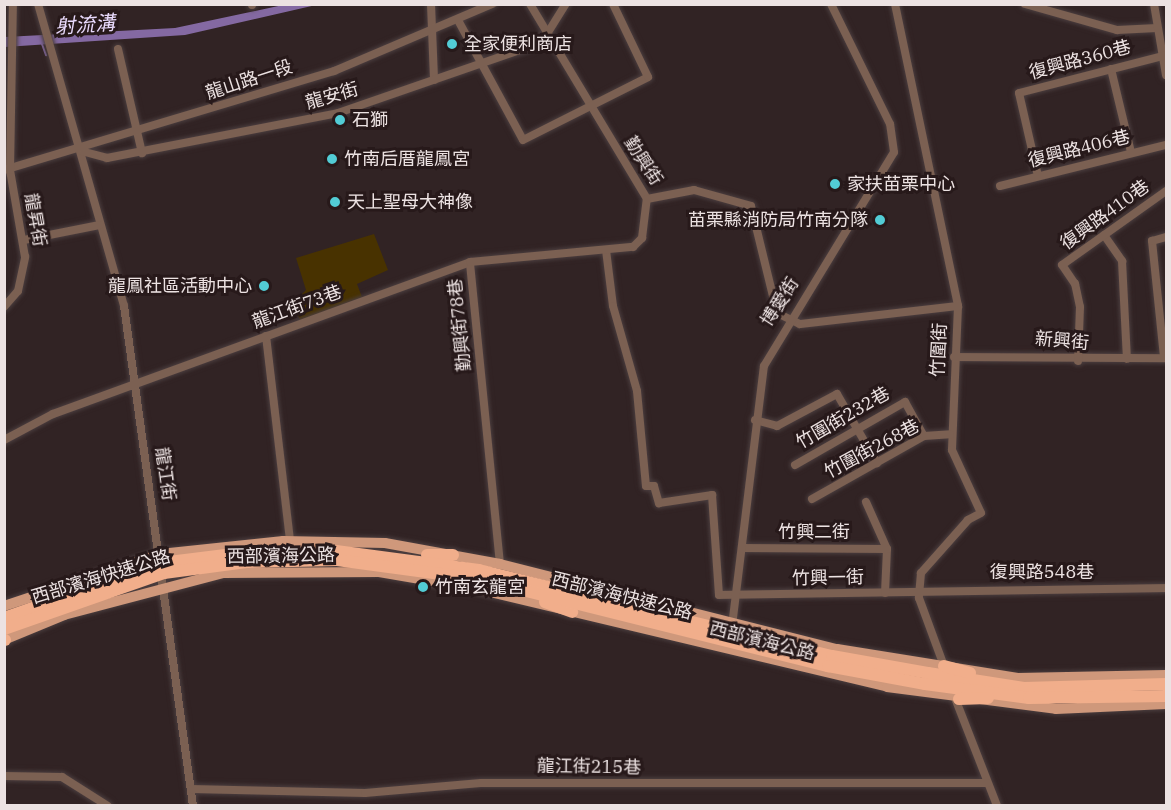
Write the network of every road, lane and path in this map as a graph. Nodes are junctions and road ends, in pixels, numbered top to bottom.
1 (13, 4) edge
2 (38, 4) edge
3 (431, 4) edge
4 (492, 4) edge
5 (530, 4) edge
6 (567, 4) edge
7 (613, 4) edge
8 (831, 4) edge
9 (895, 4) edge
10 (1025, 4) edge
11 (1154, 4) edge
12 (459, 22) junction
13 (1157, 28) junction
14 (433, 32) junction
15 (547, 34) junction
16 (118, 49) dead end
17 (1163, 56) junction
18 (484, 66) junction
19 (1111, 69) junction
20 (1167, 75) edge
21 (434, 80) junction
22 (589, 106) junction
23 (136, 134) junction
24 (1167, 145) edge
25 (81, 151) junction
26 (1131, 152) junction
27 (142, 153) junction
28 (7, 170) edge
29 (1038, 176) junction
30 (1000, 186) dead end
31 (1167, 191) edge
32 (646, 200) junction
33 (100, 225) junction
34 (1104, 235) junction
35 (1167, 237) edge
36 (24, 240) junction
37 (606, 250) junction
38 (470, 262) junction
39 (958, 306) junction
40 (4, 307) edge
41 (788, 319) junction
42 (266, 336) junction
43 (954, 357) junction
44 (1165, 358) edge
45 (1127, 359) junction
46 (1078, 361) junction
47 (137, 385) junction
48 (755, 420) junction
49 (858, 429) junction
50 (950, 434) junction
51 (924, 436) junction
52 (4, 440) edge
53 (877, 463) junction
54 (795, 465) dead end
55 (812, 500) dead end
56 (866, 502) dead end
57 (290, 541) junction
58 (742, 548) junction
59 (886, 549) junction
60 (393, 555) junction
61 (453, 555) junction
62 (500, 564) junction
63 (162, 569) junction
64 (478, 579) junction
65 (918, 588) junction
66 (1167, 588) edge
67 (885, 593) junction
68 (738, 598) junction
69 (572, 612) junction
70 (5, 618) edge
71 (729, 636) junction
72 (4, 640) edge
73 (944, 666) junction
74 (1167, 675) edge
75 (1167, 684) edge
76 (1026, 693) junction
77 (1167, 696) edge
78 (957, 698) junction
79 (1167, 705) edge
80 (4, 776) edge
81 (987, 783) junction
82 (191, 789) junction
83 (108, 806) edge
84 (193, 806) edge
85 (996, 806) edge

1 - 28 street, 龍昇街
2 - 25 street, 龍江街
3 - 14 street
4 - 12 street, 龍山路一段
5 - 15 street, 勤興街
6 - 15 street, 龍安街
7 - 22 street
8 - 41 street, 博愛街
9 - 39 street, 竹圍街
10 - 13 street
11 - 13 street
12 - 14 street, 龍山路一段
12 - 18 street
13 - 17 street
14 - 21 street
14 - 23 street, 龍山路一段
15 - 18 street, 龍安街
15 - 22 street, 勤興街
16 - 23 street
17 - 19 street, 復興路360巷
17 - 20 street
18 - 21 street, 龍安街
18 - 22 street
19 - 26 street
19 - 29 street, 復興路360巷
21 - 27 street, 龍安街
22 - 32 street, 勤興街
23 - 25 street, 龍山路一段
23 - 27 street
24 - 26 street, 復興路406巷
25 - 27 street, 龍安街
25 - 28 street, 龍山路一段
25 - 33 street, 龍江街
26 - 29 street, 復興路406巷
28 - 36 street, 龍昇街
29 - 30 street, 復興路406巷
31 - 34 street, 復興路410巷
32 - 37 street, 勤興街78巷
32 - 41 street, 勤興街
33 - 36 street
33 - 47 street, 龍江街
34 - 45 street
34 - 46 street, 復興路410巷
35 - 44 street
36 - 40 street, 龍昇街
37 - 38 street, 勤興街78巷
37 - 68 street
38 - 42 street, 龍江街73巷
38 - 62 street, 勤興街78巷
39 - 41 street
39 - 43 street, 竹圍街
41 - 48 street, 博愛街
42 - 47 street, 龍江街73巷
42 - 57 street
43 - 46 street, 新興街
43 - 50 street, 竹圍街
44 - 45 street, 新興街
45 - 46 street, 新興街
47 - 52 street, 龍江街73巷
47 - 63 street, 龍江街
48 - 49 street
48 - 58 street, 博愛街
49 - 51 street, 竹圍街232巷
49 - 53 street
49 - 54 street, 竹圍街232巷
50 - 51 street, 竹圍街268巷
50 - 65 street, 竹圍街
51 - 53 street, 竹圍街268巷
53 - 55 street, 竹圍街268巷
56 - 59 street, 竹興二街
57 - 61 main road, 西部濱海公路
57 - 63 main road, 西部濱海公路
58 - 59 street, 竹興二街
58 - 68 street, 博愛街
59 - 67 street, 竹興二街
60 - 61 highway
60 - 63 highway, 西部濱海快速公路
60 - 71 highway, 西部濱海快速公路
61 - 62 main road, 西部濱海公路
62 - 71 main road, 西部濱海公路
63 - 64 highway, 西部濱海快速公路
63 - 69 main road, 西部濱海公路
63 - 70 highway, 西部濱海快速公路
63 - 72 main road, 西部濱海公路
63 - 82 street, 龍江街
64 - 69 highway
64 - 71 highway, 西部濱海快速公路
65 - 66 street, 復興路548巷
65 - 67 street, 竹興一街
65 - 73 street
67 - 68 street, 竹興一街
68 - 71 street, 博愛街
69 - 71 main road, 西部濱海公路
71 - 73 main road, 西部濱海公路
71 - 76 highway, 西部濱海快速公路
71 - 78 main road, 西部濱海公路
73 - 74 main road, 西部濱海公路
73 - 76 highway
75 - 76 highway, 西部濱海快速公路
76 - 77 highway, 西部濱海快速公路
76 - 78 highway
78 - 79 main road, 西部濱海公路
78 - 81 street
80 - 83 street
81 - 82 street, 龍江街215巷
81 - 85 street
82 - 84 street, 龍江街

